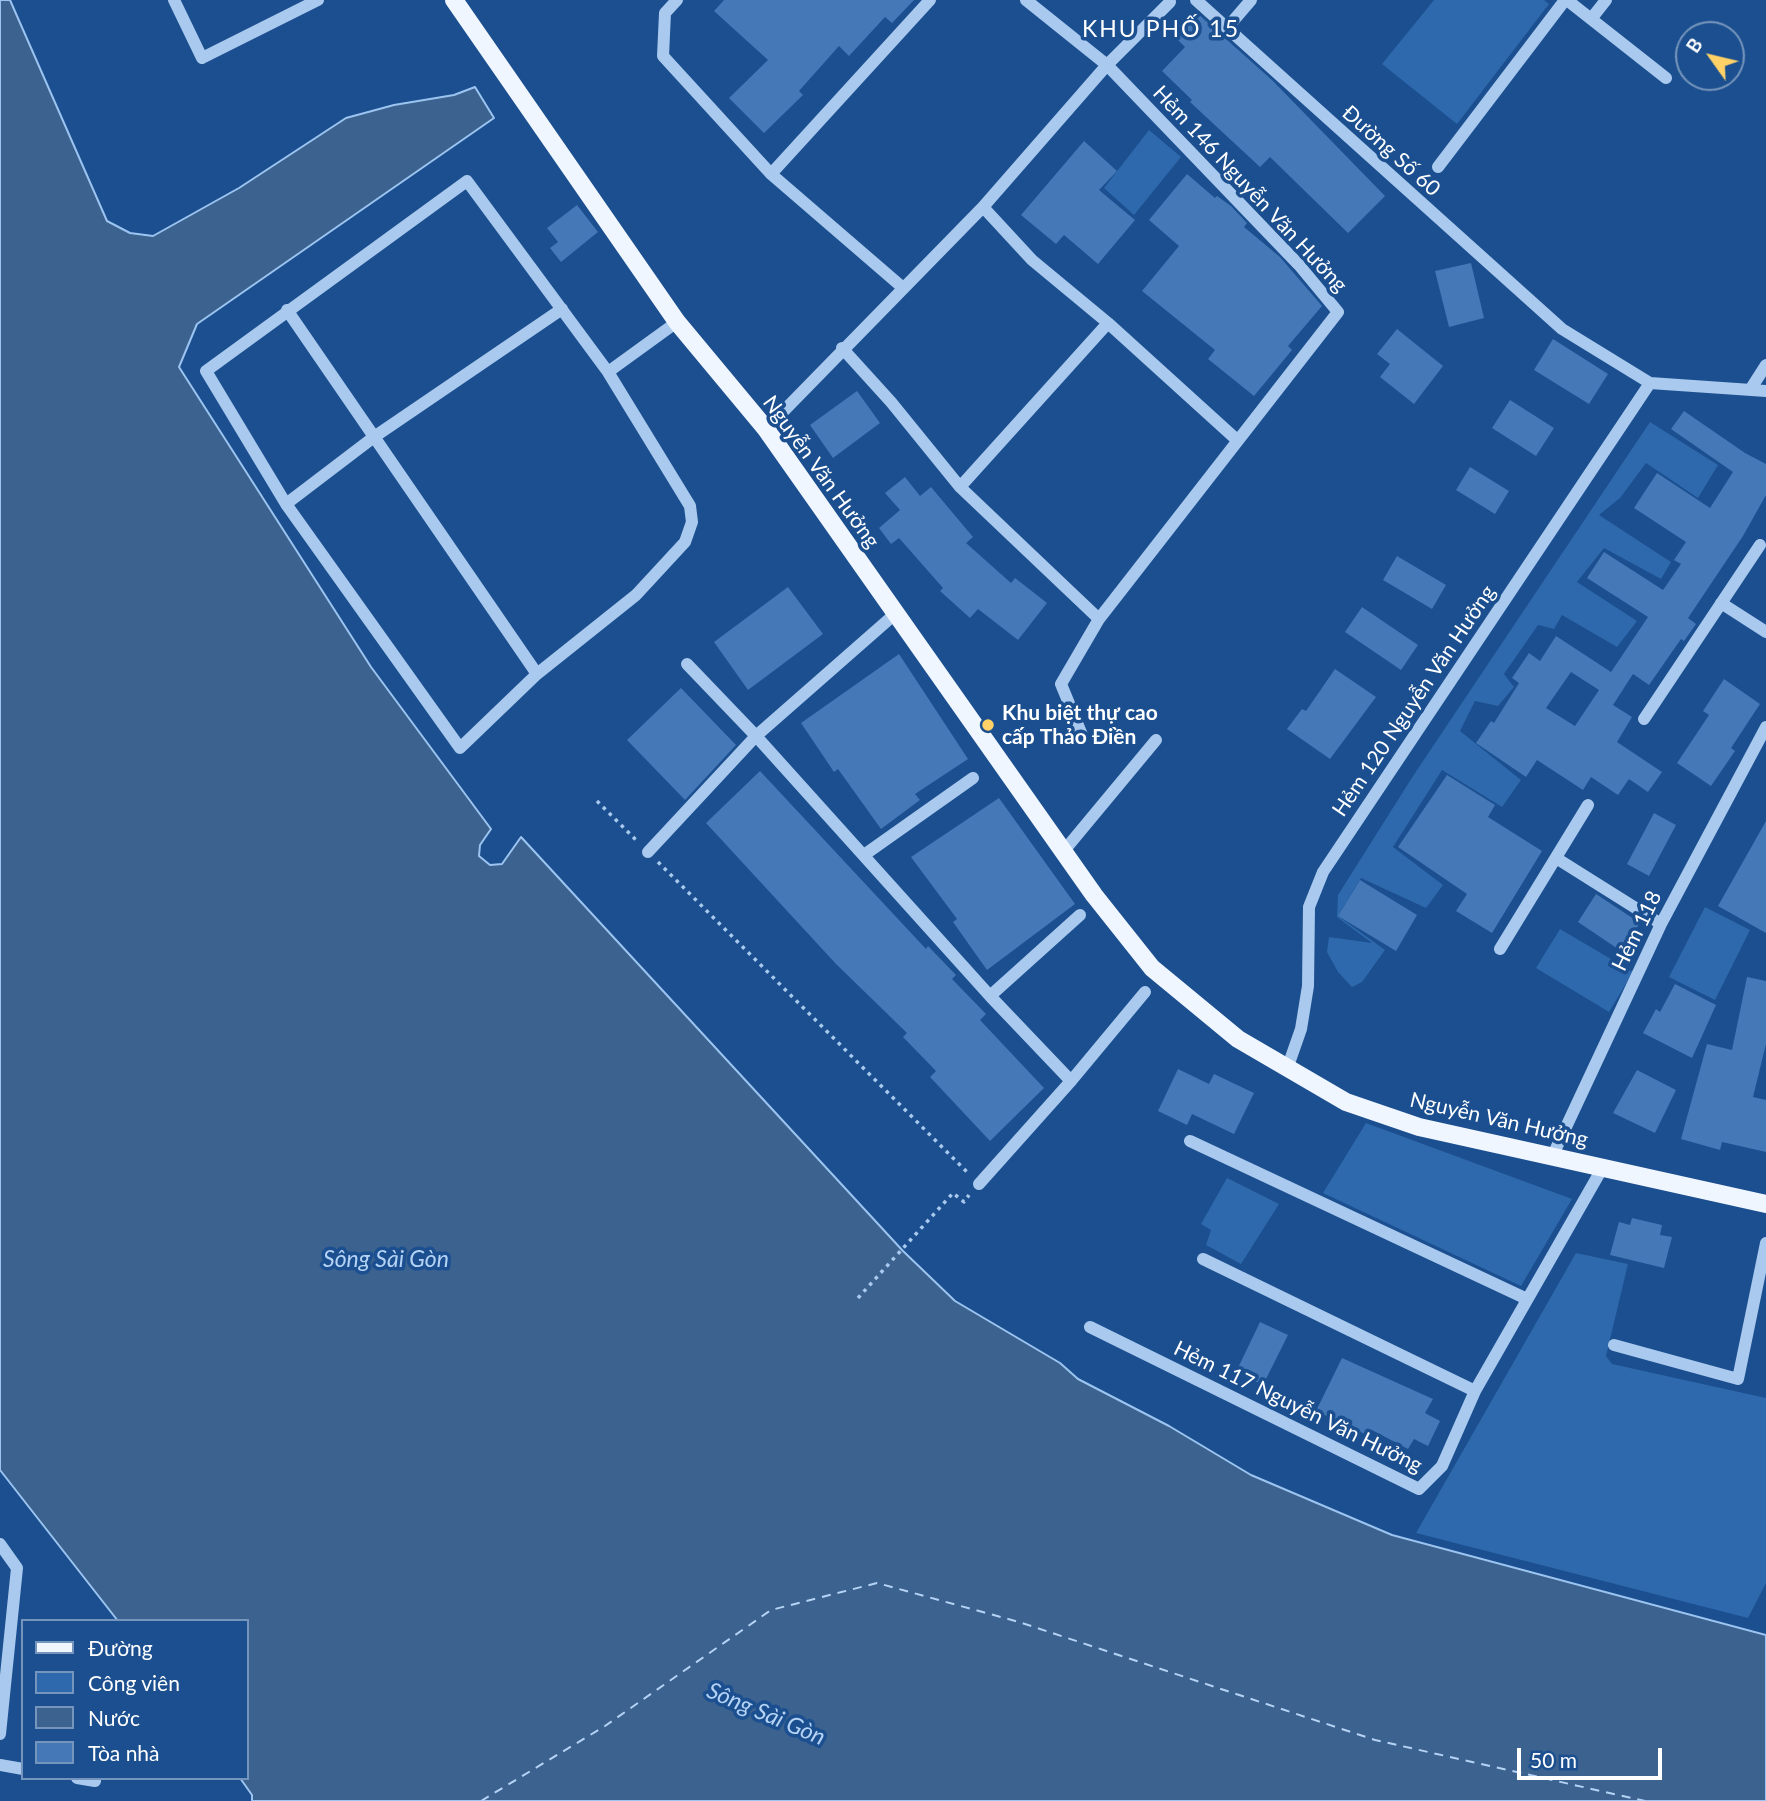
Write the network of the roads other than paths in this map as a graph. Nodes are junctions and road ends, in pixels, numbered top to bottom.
1 (174, 0) edge
2 (318, 0) edge
3 (454, 0) edge
4 (677, 0) edge
5 (930, 0) edge
6 (1026, 0) edge
7 (1196, 0) edge
8 (1251, 0) edge
9 (1566, 0) edge
10 (1606, 0) edge
11 (1170, 2) dead end
12 (1591, 19) junction
13 (1227, 28) junction
14 (1107, 65) junction
15 (1666, 78) dead end
16 (1437, 167) dead end
17 (771, 174) junction
18 (983, 207) junction
19 (902, 287) junction
20 (562, 309) junction
21 (287, 310) junction
22 (677, 322) junction
23 (1108, 323) junction
24 (842, 348) junction
25 (1766, 365) edge
26 (608, 372) junction
27 (1650, 383) junction
28 (1750, 390) junction
29 (1766, 391) edge
30 (765, 429) junction
31 (374, 437) junction
32 (1237, 440) junction
33 (960, 486) junction
34 (286, 504) junction
35 (1760, 545) dead end
36 (1721, 603) junction
37 (894, 614) junction
38 (1099, 619) junction
39 (1766, 632) edge
40 (687, 664) dead end
41 (537, 674) junction
42 (1644, 719) dead end
43 (1766, 727) edge
44 (1082, 735) dead end
45 (756, 736) junction
46 (1156, 740) dead end
47 (973, 778) dead end
48 (1588, 805) dead end
49 (648, 852) road end
50 (1063, 852) junction
51 (864, 855) junction
52 (1556, 858) junction
53 (1080, 915) dead end
54 (1661, 924) junction
55 (1500, 949) dead end
56 (1145, 992) dead end
57 (990, 996) junction
58 (1287, 1069) junction
59 (1071, 1081) junction
60 (1190, 1141) dead end
61 (1552, 1157) junction
62 (1603, 1167) junction
63 (979, 1184) road end
64 (1766, 1204) edge
65 (1766, 1244) edge
66 (1203, 1259) dead end
67 (1527, 1299) junction
68 (1090, 1327) dead end
69 (1615, 1345) dead end
70 (1475, 1391) junction
71 (0, 1544) edge
72 (18, 1619) edge
73 (0, 1734) edge
74 (0, 1765) edge
75 (21, 1769) edge
76 (86, 1780) edge
77 (95, 1782) dead end

1 - 2 street
3 - 22 main road, Nguyễn Văn Hưởng
4 - 17 street
5 - 17 street
6 - 14 street, Hẻm 146 Nguyễn Văn Hưởng
7 - 13 street, Đường Số 60
8 - 13 street
9 - 12 street
9 - 16 street
10 - 12 street
11 - 14 street
12 - 15 street
13 - 27 street, Đường Số 60
14 - 18 street
14 - 32 street, Hẻm 146 Nguyễn Văn Hưởng
17 - 19 street
18 - 19 street
18 - 23 street
19 - 24 street
20 - 21 street
20 - 26 street
20 - 31 street
21 - 31 street
21 - 34 street
22 - 26 street
22 - 30 main road, Nguyễn Văn Hưởng
23 - 32 street
23 - 33 street
24 - 30 street
24 - 33 street
25 - 28 street
26 - 41 street
27 - 28 street
27 - 58 street, Hẻm 120 Nguyễn Văn Hưởng
28 - 29 street
30 - 37 main road, Nguyễn Văn Hưởng
31 - 34 street
31 - 41 street
32 - 38 street, Hẻm 146 Nguyễn Văn Hưởng
33 - 38 street
34 - 41 street
35 - 36 street
36 - 39 street
36 - 42 street
37 - 45 street
37 - 50 main road, Nguyễn Văn Hưởng
38 - 44 street, Hẻm 146 Nguyễn Văn Hưởng
40 - 45 street
43 - 54 street, Hẻm 118
45 - 49 street
45 - 51 street
46 - 50 street
47 - 51 street
48 - 52 street
50 - 58 main road, Nguyễn Văn Hưởng
51 - 57 street
52 - 54 street
52 - 55 street
53 - 57 street
54 - 61 street, Hẻm 118
56 - 59 street
57 - 59 street
58 - 61 main road, Nguyễn Văn Hưởng
59 - 63 street
60 - 67 street
61 - 62 main road, Nguyễn Văn Hưởng
62 - 64 main road, Nguyễn Văn Hưởng
62 - 67 street, Hẻm 117 Nguyễn Văn Hưởng
65 - 69 street
66 - 70 street
67 - 70 street, Hẻm 117 Nguyễn Văn Hưởng
68 - 70 street, Hẻm 117 Nguyễn Văn Hưởng
71 - 72 street
72 - 73 street
74 - 75 street
76 - 77 street

